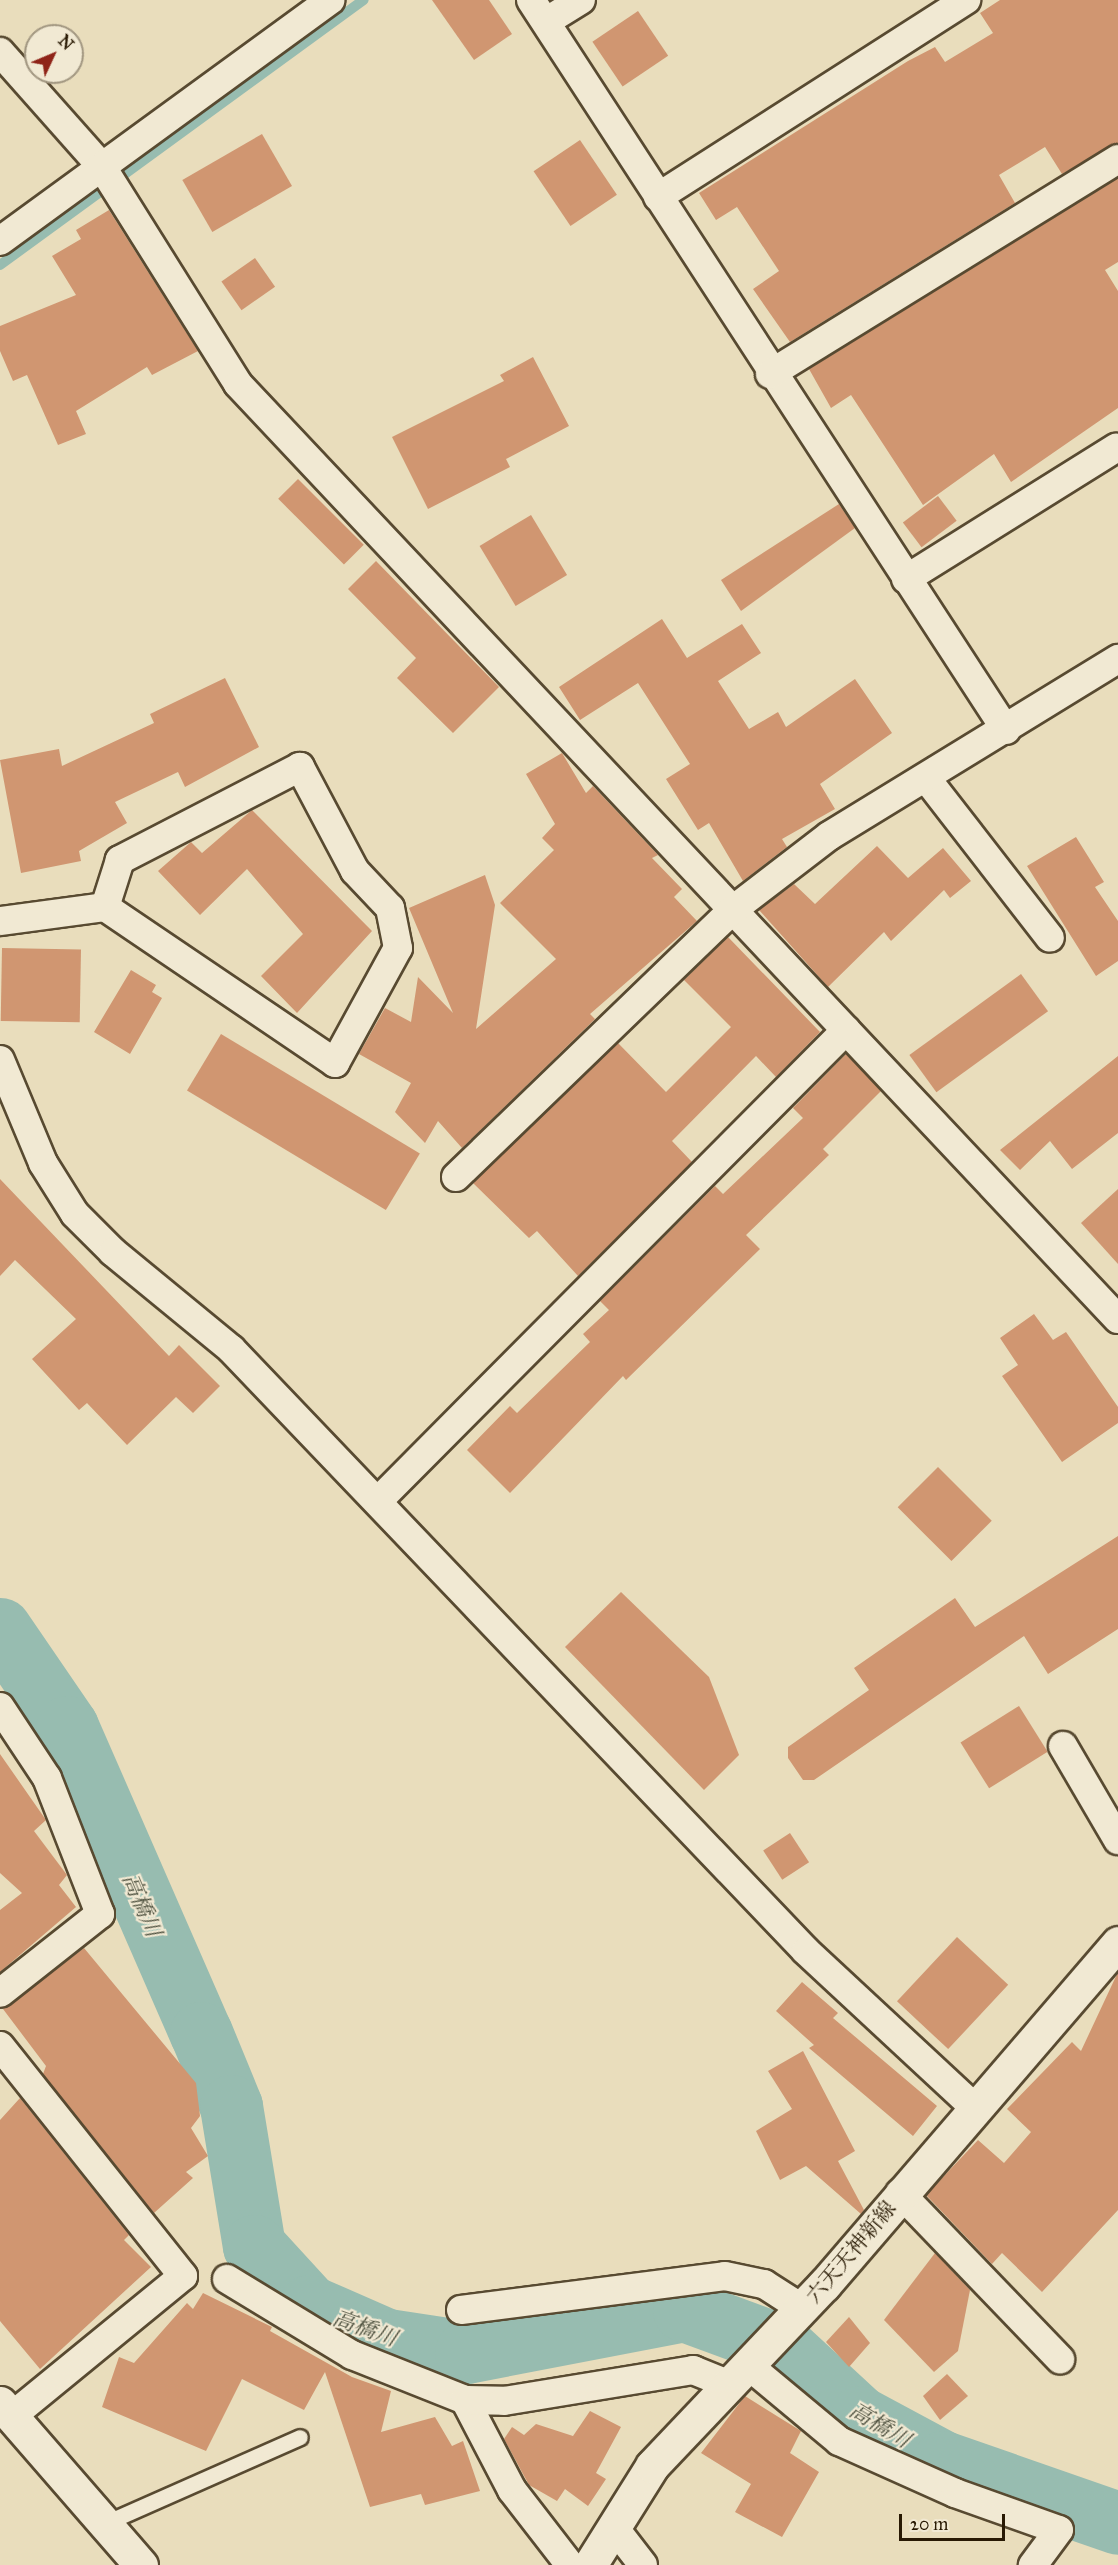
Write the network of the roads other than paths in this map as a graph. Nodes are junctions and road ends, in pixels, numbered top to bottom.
1 (332, 0) edge
2 (580, 0) edge
3 (966, 0) edge
4 (539, 11) edge
5 (0, 52) edge
6 (1118, 159) edge
7 (102, 167) junction
8 (658, 197) junction
9 (0, 241) edge
10 (770, 374) junction
11 (1116, 447) dead end
12 (906, 579) junction
13 (1118, 659) edge
14 (1006, 730) junction
15 (926, 778) junction
16 (105, 907) junction
17 (730, 912) junction
18 (0, 921) edge
19 (1050, 938) dead end
20 (846, 1030) junction
21 (0, 1060) edge
22 (456, 1178) dead end
23 (1118, 1319) edge
24 (378, 1501) junction
25 (0, 1707) edge
26 (1063, 1746) dead end
27 (1118, 1840) edge
28 (1118, 1943) edge
29 (0, 1994) edge
30 (0, 2046) edge
31 (973, 2106) junction
32 (900, 2193) junction
33 (227, 2279) dead end
34 (461, 2310) dead end
35 (797, 2316) junction
36 (1060, 2359) dead end
37 (740, 2376) junction
38 (465, 2400) junction
39 (5, 2410) edge
40 (300, 2437) dead end
41 (104, 2524) junction
42 (613, 2526) junction
43 (141, 2565) edge
44 (570, 2565) edge
45 (590, 2565) edge
46 (642, 2565) edge
47 (1033, 2565) edge

1 - 7 street
2 - 4 street
3 - 8 street
4 - 8 street
5 - 7 street
6 - 10 street
7 - 9 street
7 - 17 street
8 - 10 street
10 - 12 street
11 - 12 street
12 - 14 street
13 - 14 street
14 - 15 street
15 - 17 street
15 - 19 street
16 - 16 street
16 - 18 street
17 - 20 street
17 - 22 street
20 - 23 street
20 - 24 street
21 - 24 street
24 - 31 street
25 - 29 street
26 - 27 street
28 - 31 main road, 六天天神新線
30 - 39 street
31 - 32 main road, 六天天神新線
32 - 35 main road, 六天天神新線
32 - 36 street
33 - 38 street
34 - 35 street
35 - 37 main road, 六天天神新線
37 - 38 street
37 - 42 main road, 六天天神新線
37 - 47 street
38 - 44 street
39 - 41 main road
40 - 41 lane
41 - 43 main road
42 - 45 main road, 六天天神新線
42 - 46 street

